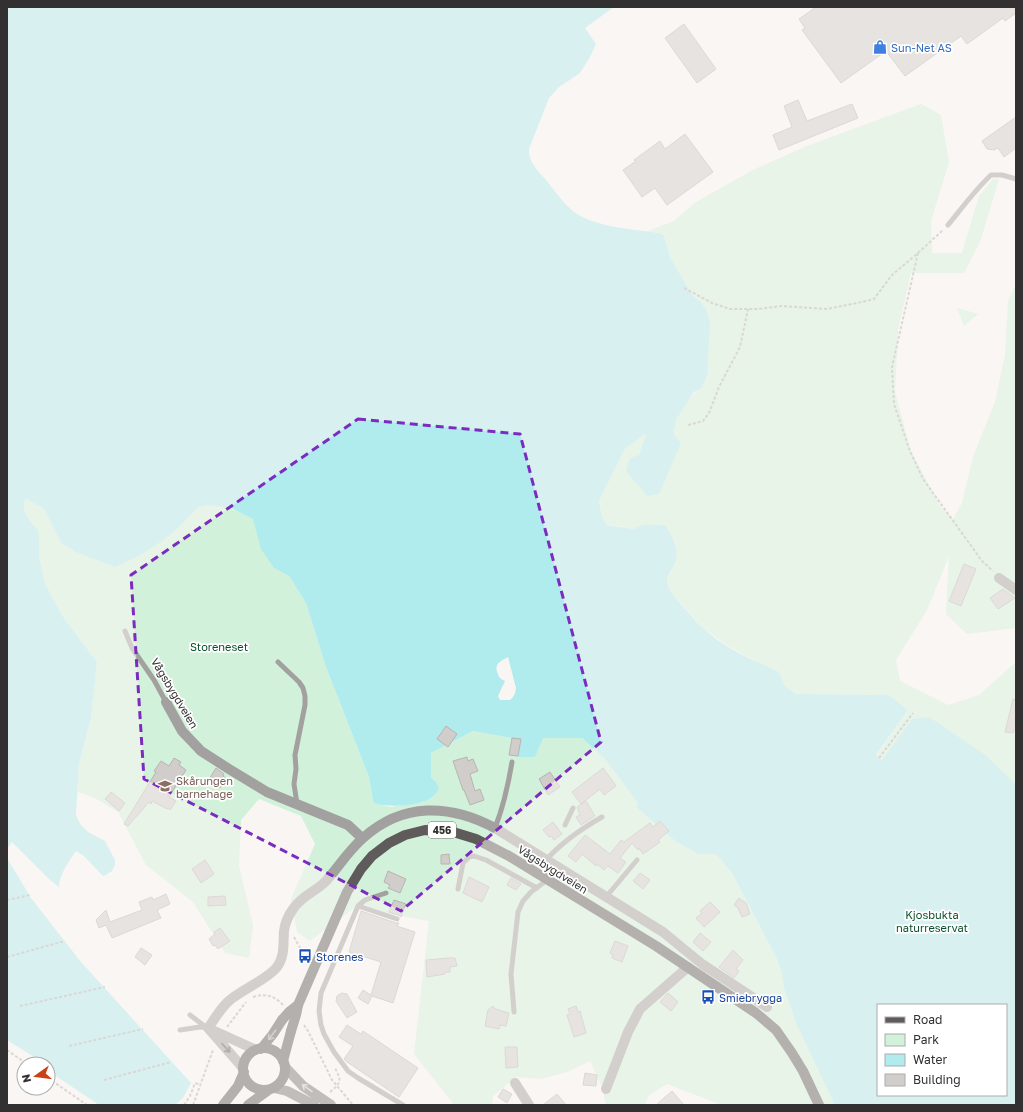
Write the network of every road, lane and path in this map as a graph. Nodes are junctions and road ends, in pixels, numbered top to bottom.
1 (1016, 179) edge
2 (948, 225) joint
3 (918, 253) junction
4 (684, 288) dead end
5 (748, 309) junction
6 (688, 425) dead end
7 (999, 578) joint
8 (1016, 590) edge
9 (125, 631) dead end
10 (278, 662) dead end
11 (166, 702) joint
12 (913, 713) dead end
13 (879, 758) dead end
14 (512, 762) dead end
15 (297, 805) junction
16 (573, 808) dead end
17 (602, 817) dead end
18 (565, 825) dead end
19 (495, 828) junction
20 (362, 838) junction
21 (546, 860) junction
22 (637, 860) dead end
23 (547, 880) junction
24 (536, 888) junction
25 (458, 889) dead end
26 (386, 893) dead end
27 (30, 895) dead end
28 (606, 897) junction
29 (7, 900) edge
30 (358, 906) junction
31 (397, 919) dead end
32 (284, 933) junction
33 (65, 941) dead end
34 (307, 952) dead end
35 (7, 958) edge
36 (688, 967) junction
37 (105, 987) dead end
38 (298, 1005) junction
39 (20, 1006) dead end
40 (767, 1007) dead end
41 (514, 1012) dead end
42 (190, 1015) dead end
43 (208, 1028) junction
44 (143, 1029) dead end
45 (180, 1030) dead end
46 (69, 1046) dead end
47 (7, 1050) edge
48 (213, 1050) dead end
49 (258, 1050) junction
50 (16, 1056) edge
51 (171, 1062) dead end
52 (284, 1064) junction
53 (244, 1070) junction
54 (104, 1080) dead end
55 (515, 1083) dead end
56 (56, 1084) edge
57 (201, 1085) junction
58 (336, 1087) dead end
59 (272, 1088) junction
60 (606, 1089) dead end
61 (87, 1105) edge
62 (184, 1105) edge
63 (193, 1105) edge
64 (223, 1105) edge
65 (248, 1105) edge
66 (314, 1105) edge
67 (331, 1105) edge
68 (353, 1105) edge
69 (403, 1105) edge
70 (529, 1105) edge
71 (818, 1105) edge

1 - 2 lane
2 - 3 path
3 - 5 path
3 - 7 path
4 - 5 path
5 - 6 path
7 - 8 street
9 - 11 lane, Vågsbygdveien
10 - 15 lane
11 - 15 street, Vågsbygdveien
12 - 13 path
14 - 19 lane
15 - 20 street, Vågsbygdveien
16 - 18 lane
17 - 21 lane, Vågsbygdveien
19 - 20 street, Vågsbygdveien
19 - 21 street, Vågsbygdveien
20 - 32 street, Vågsbygdveien
21 - 28 street, Vågsbygdveien
22 - 28 lane
23 - 24 lane
23 - 36 main road, Vågsbygdveien / 456
23 - 38 main road, Vågsbygdveien / 456
24 - 25 lane
24 - 41 lane
26 - 30 lane
27 - 29 path
28 - 40 street, Vågsbygdveien
30 - 31 lane
30 - 69 lane
32 - 34 path
32 - 43 street, Vågsbygdveien
33 - 35 path
36 - 60 street
36 - 71 main road, Vågsbygdveien / 456
37 - 39 path
38 -> 49 main road, Vågsbygdveien / 456, bridge
38 - 52 main road, Vågsbygdveien / 456, bridge
42 - 43 lane
43 - 45 lane
43 - 49 street
43 -> 53 street
44 - 46 path
47 - 50 path
48 - 57 path
49 - 52 main road
49 - 53 main road, 456
51 - 54 path
52 - 59 main road, 456
67 -> 52 street
53 - 59 main road
53 - 64 main road, 456
55 - 70 street
56 - 61 path
57 - 62 path
57 - 63 path
58 - 68 path
59 - 65 main road, 456
59 - 66 street

